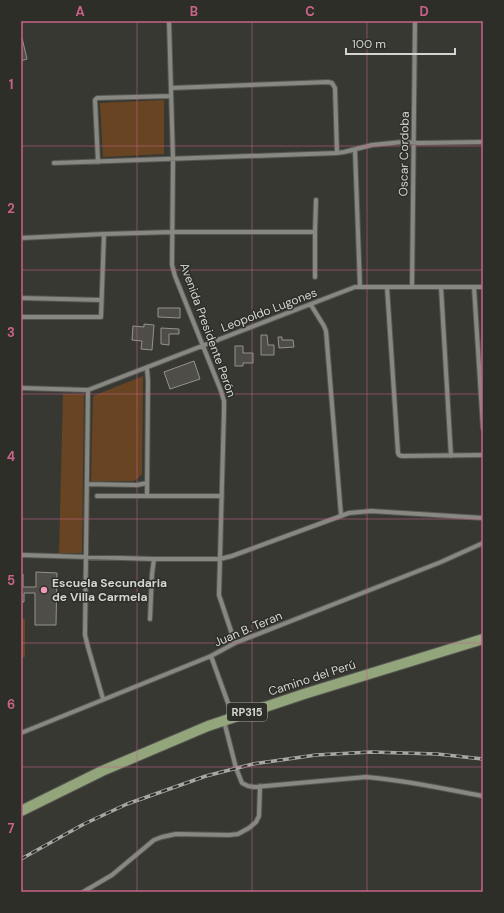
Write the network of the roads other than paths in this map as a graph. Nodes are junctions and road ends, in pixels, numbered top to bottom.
1 (169, 21) edge
2 (415, 21) edge
3 (171, 88) junction
4 (171, 96) junction
5 (483, 142) edge
6 (414, 143) junction
7 (355, 150) junction
8 (336, 153) junction
9 (173, 159) junction
10 (98, 162) junction
11 (54, 163) dead end
12 (316, 200) dead end
13 (173, 232) junction
14 (314, 232) junction
15 (104, 234) junction
16 (21, 238) edge
17 (315, 277) dead end
18 (360, 287) junction
19 (387, 287) junction
20 (412, 287) junction
21 (442, 287) junction
22 (474, 287) junction
23 (483, 287) edge
24 (21, 298) edge
25 (101, 300) junction
26 (311, 305) junction
27 (21, 316) edge
28 (202, 346) junction
29 (146, 368) junction
30 (21, 388) edge
31 (88, 390) junction
32 (483, 428) edge
33 (483, 455) edge
34 (452, 456) junction
35 (147, 483) junction
36 (87, 484) junction
37 (97, 496) dead end
38 (148, 496) junction
39 (222, 496) junction
40 (341, 515) junction
41 (483, 518) edge
42 (483, 543) edge
43 (21, 555) edge
44 (85, 557) junction
45 (154, 559) junction
46 (220, 559) junction
47 (150, 619) dead end
48 (483, 638) edge
49 (235, 643) junction
50 (211, 656) junction
51 (103, 699) junction
52 (228, 719) junction
53 (21, 733) edge
54 (260, 786) junction
55 (483, 796) edge
56 (21, 811) edge
57 (83, 892) edge

1 - 3 street, Avenida Presidente Perón
2 - 6 street, Oscar Cordoba
3 - 4 street, Avenida Presidente Perón
3 - 8 street
4 - 9 street, Avenida Presidente Perón
4 - 10 street
5 - 6 street
6 - 7 street
6 - 20 street, Oscar Cordoba
7 - 8 street
7 - 18 street
8 - 9 street
9 - 10 street
9 - 13 street, Avenida Presidente Perón
10 - 11 street
12 - 14 street
13 - 14 street
13 - 15 street
13 - 28 street, Avenida Presidente Perón
14 - 17 street
15 - 16 street
15 - 25 street
18 - 19 street, Leopoldo Lugones
18 - 26 street, Leopoldo Lugones
19 - 20 street, Leopoldo Lugones
19 - 34 street
20 - 21 street, Leopoldo Lugones
21 - 22 street, Leopoldo Lugones
21 - 34 street
22 - 23 street, Leopoldo Lugones
22 - 32 street
24 - 25 street
25 - 27 street
26 - 28 street, Leopoldo Lugones
26 - 40 street
28 - 29 street, Leopoldo Lugones
28 - 39 street, Avenida Presidente Perón
29 - 31 street, Leopoldo Lugones
29 - 35 street
30 - 31 street, Leopoldo Lugones
31 - 36 street
33 - 34 street
35 - 36 street
35 - 38 street
36 - 44 street
37 - 38 street
38 - 39 street
39 - 46 street, Avenida Presidente Perón
40 - 41 street
40 - 46 street
42 - 49 street, Juan B. Teran
43 - 44 street
44 - 45 street
44 - 51 street
45 - 46 street
45 - 47 street
46 - 49 street, Avenida Presidente Perón
48 - 52 main road, Camino del Perú / RP315
49 - 50 street, Juan B. Teran
50 - 51 street, Juan B. Teran
50 - 52 street
51 - 53 street, Juan B. Teran
52 - 54 street
52 - 56 main road, Camino del Perú / RP315
54 - 55 street
54 - 57 street

